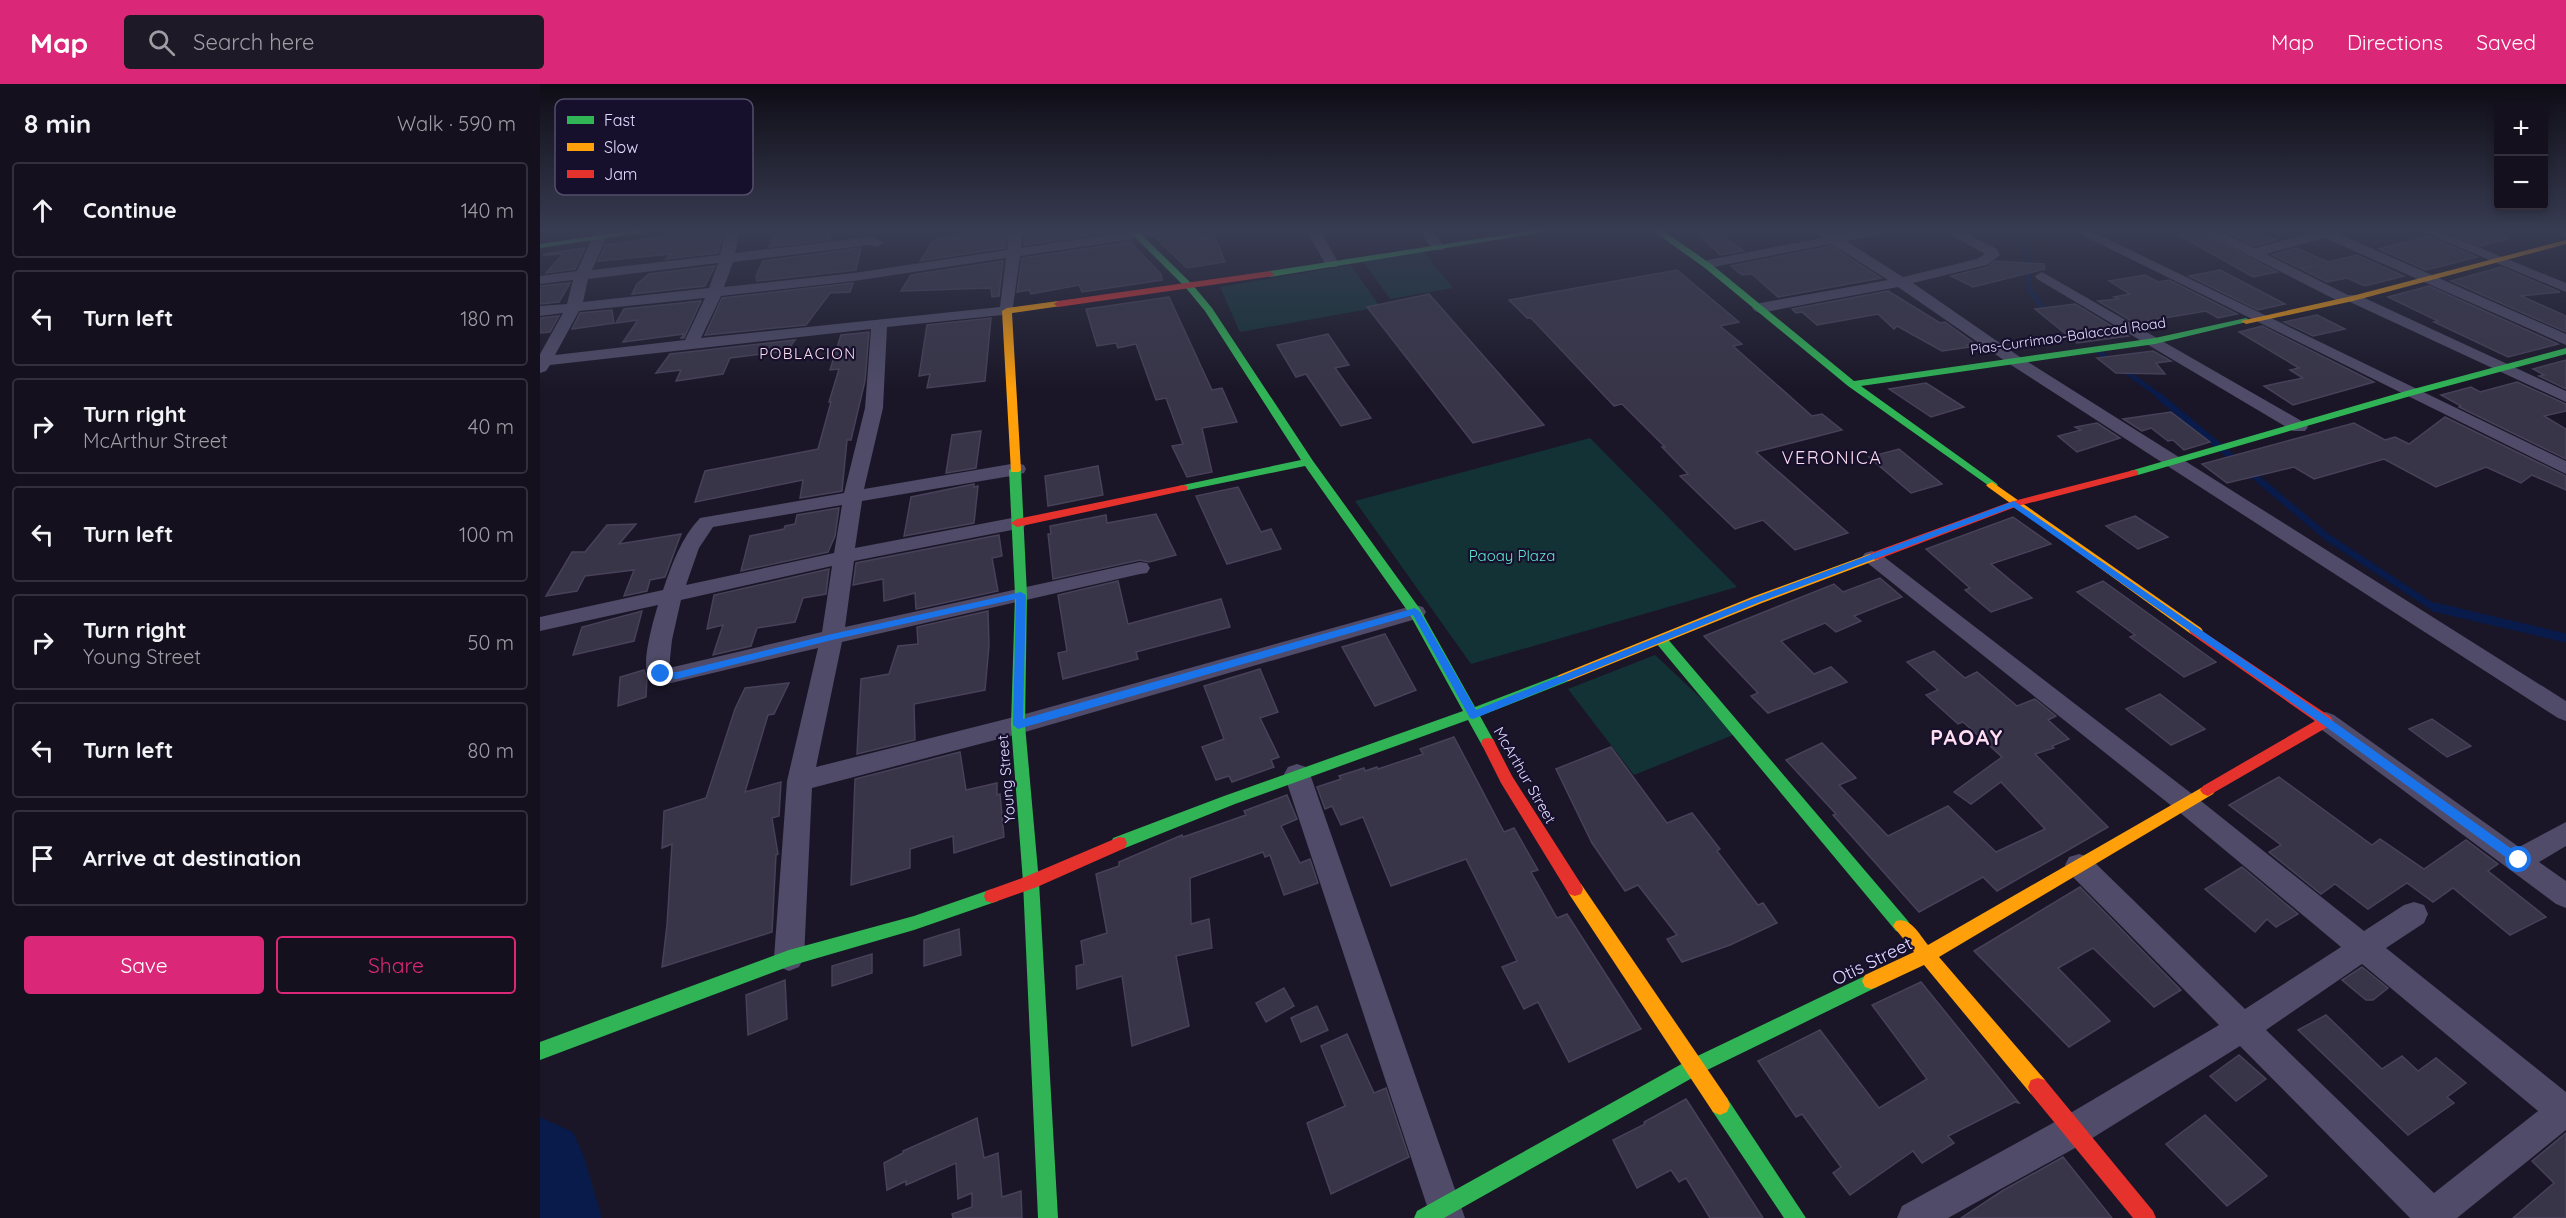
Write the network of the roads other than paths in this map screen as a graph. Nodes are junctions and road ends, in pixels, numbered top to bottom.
1 (580, 283) edge
2 (720, 283) edge
3 (796, 283) edge
4 (1009, 283) edge
5 (1186, 283) edge
6 (1209, 283) edge
7 (1730, 283) edge
8 (1896, 283) edge
9 (1902, 283) edge
10 (2054, 283) edge
11 (2186, 283) edge
12 (2316, 283) edge
13 (2413, 283) edge
14 (2437, 283) edge
15 (1189, 286) junction
16 (717, 291) junction
17 (2349, 299) junction
18 (574, 307) junction
19 (1760, 308) junction
20 (540, 311) edge
21 (1007, 311) junction
22 (2260, 319) junction
23 (879, 324) junction
24 (2566, 340) edge
25 (2155, 341) junction
26 (691, 343) junction
27 (2566, 351) edge
28 (2014, 360) junction
29 (543, 364) edge
30 (2504, 368) junction
31 (1852, 384) junction
32 (2410, 393) junction
33 (2566, 397) edge
34 (2300, 427) junction
35 (1308, 462) junction
36 (2176, 462) junction
37 (2566, 468) edge
38 (1017, 469) junction
39 (853, 496) junction
40 (2014, 504) junction
41 (1017, 523) junction
42 (843, 557) junction
43 (1872, 557) junction
44 (1140, 568) dead end
45 (1021, 595) junction
46 (669, 596) junction
47 (1415, 612) junction
48 (540, 624) edge
49 (832, 637) junction
50 (1661, 640) junction
51 (2566, 712) edge
52 (1473, 715) junction
53 (2326, 721) junction
54 (1018, 725) junction
55 (1297, 774) junction
56 (800, 780) junction
57 (2187, 804) junction
58 (2566, 834) edge
59 (2519, 860) junction
60 (2079, 865) junction
61 (1031, 882) junction
62 (2566, 896) edge
63 (2414, 914) dead end
64 (2362, 947) junction
65 (1926, 955) junction
66 (789, 958) junction
67 (2241, 1028) junction
68 (540, 1051) edge
69 (1694, 1067) junction
70 (2565, 1111) edge
71 (2074, 1130) junction
72 (1439, 1215) edge
73 (1048, 1218) edge
74 (1796, 1218) edge
75 (1914, 1218) edge
76 (2146, 1218) edge
77 (2432, 1218) edge

1 - 18 street
2 - 16 street
3 - 16 street
4 - 21 street, Young Street
5 - 15 main road, McArthur Street
6 - 15 main road
7 - 19 main road
8 - 19 street
9 - 28 street
10 - 25 street
11 - 22 street
12 - 17 street
13 - 17 main road, Pias-Currimao-Balaccad Road
14 - 24 street
15 - 21 main road
15 - 35 main road, McArthur Street
16 - 18 street
16 - 26 street
17 - 22 main road, Pias-Currimao-Balaccad Road
17 - 30 street
18 - 20 street
18 - 29 street
19 - 31 main road
21 - 23 street
21 - 38 main road, Young Street
22 - 25 main road, Pias-Currimao-Balaccad Road
22 - 32 street
23 - 26 street
23 - 39 street
25 - 28 main road, Pias-Currimao-Balaccad Road
25 - 34 street
26 - 29 street
27 - 30 main road
28 - 31 main road, Pias-Currimao-Balaccad Road
28 - 36 street
30 - 32 main road
30 - 33 street
31 - 40 main road
32 - 34 main road
32 - 37 street
34 - 36 main road
35 - 41 main road
35 - 47 main road, McArthur Street
36 - 40 main road
36 - 51 street
38 - 39 street
38 - 41 main road, Young Street
39 - 42 street
39 - 46 street
40 - 43 main road
40 - 53 main road
41 - 42 street
41 - 45 main road, Young Street
42 - 46 street
42 - 49 street
43 - 50 main road
43 - 57 street
44 - 45 street
45 - 49 street
45 - 54 main road, Young Street
46 - 48 street
46 - 49 street
47 - 52 main road, McArthur Street
47 - 54 street
49 - 56 street
50 - 52 main road
50 - 65 main road
52 - 55 main road
52 - 69 main road, McArthur Street
53 - 57 main road, Otis Street
53 - 59 street
54 - 56 street
54 - 61 main road, Young Street
55 - 61 main road
55 - 72 street
56 - 66 street
57 - 60 main road, Otis Street
57 - 64 street
58 - 59 street
59 - 62 street
60 - 65 main road, Otis Street
60 - 67 street
61 - 66 main road
61 - 73 main road, Young Street
63 - 64 street
64 - 67 street
64 - 70 street
65 - 69 main road, Otis Street
65 - 71 main road
66 - 68 main road
67 - 71 street
67 - 77 street
69 - 72 main road, Otis Street
69 - 74 main road, McArthur Street
70 - 77 street
71 - 75 street
71 - 76 main road

